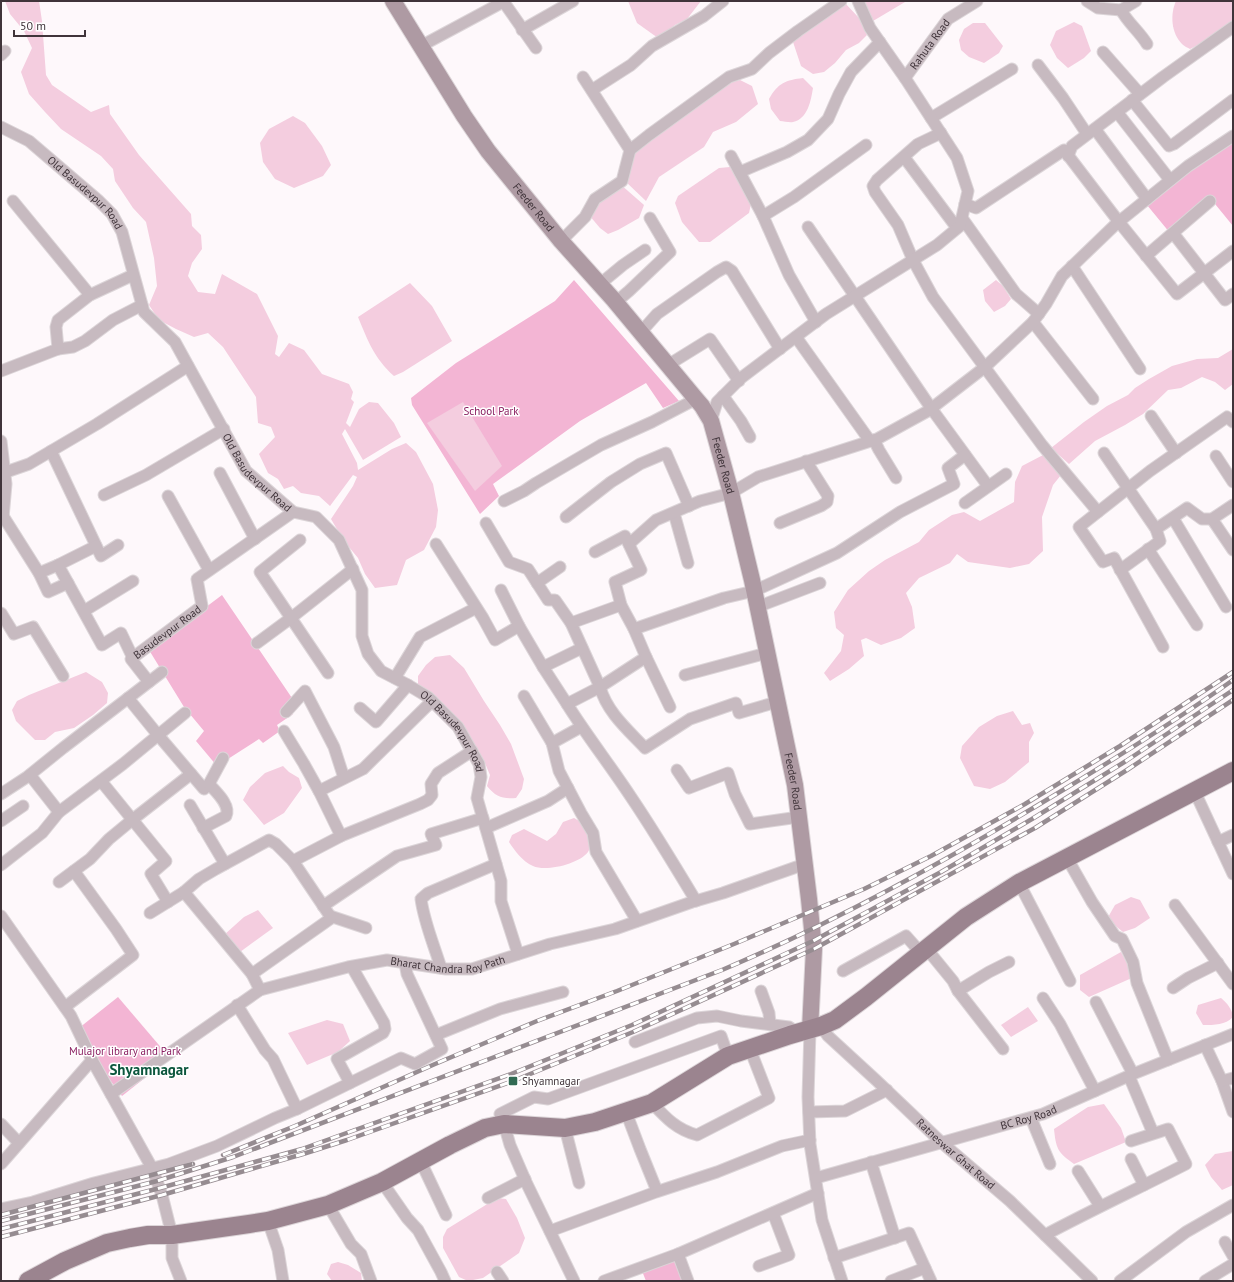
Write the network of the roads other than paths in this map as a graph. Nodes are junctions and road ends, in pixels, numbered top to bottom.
1 (503, 1) edge
2 (573, 1) edge
3 (724, 1) edge
4 (841, 1) edge
5 (858, 1) edge
6 (977, 1) edge
7 (1087, 1) edge
8 (1136, 1) edge
9 (395, 2) edge
10 (558, 5) edge
11 (1121, 10) junction
12 (1233, 27) edge
13 (522, 30) junction
14 (880, 42) junction
15 (1147, 44) dead end
16 (421, 46) junction
17 (536, 48) dead end
18 (1103, 52) dead end
19 (1038, 65) dead end
20 (1012, 68) dead end
21 (583, 77) dead end
22 (905, 78) junction
23 (592, 90) junction
24 (1136, 97) junction
25 (1233, 100) edge
26 (1116, 112) junction
27 (931, 118) junction
28 (1, 127) edge
29 (1091, 132) junction
30 (941, 133) junction
31 (1233, 136) edge
32 (866, 145) dead end
33 (630, 150) junction
34 (731, 156) dead end
35 (1068, 156) junction
36 (904, 157) junction
37 (740, 172) junction
38 (1170, 180) junction
39 (1147, 199) junction
40 (13, 201) dead end
41 (1210, 201) dead end
42 (965, 204) junction
43 (763, 216) junction
44 (650, 218) dead end
45 (1119, 222) junction
46 (959, 223) junction
47 (808, 227) dead end
48 (1172, 233) junction
49 (561, 241) junction
50 (646, 250) dead end
51 (1233, 251) edge
52 (1146, 256) junction
53 (914, 260) junction
54 (1072, 266) junction
55 (1204, 274) junction
56 (133, 275) junction
57 (600, 284) junction
58 (1233, 294) edge
59 (90, 295) junction
60 (856, 296) junction
61 (616, 302) junction
62 (142, 305) junction
63 (1036, 318) junction
64 (816, 322) junction
65 (641, 332) junction
66 (796, 337) junction
67 (58, 349) junction
68 (780, 349) junction
69 (668, 365) junction
70 (188, 366) junction
71 (985, 366) junction
72 (1140, 369) dead end
73 (1, 370) edge
74 (739, 381) junction
75 (724, 396) junction
76 (696, 399) junction
77 (1093, 399) dead end
78 (931, 408) junction
79 (1150, 416) dead end
80 (711, 421) junction
81 (1233, 422) edge
82 (224, 429) junction
83 (750, 437) dead end
84 (1, 441) edge
85 (872, 441) junction
86 (51, 451) junction
87 (1104, 453) dead end
88 (1176, 453) junction
89 (965, 455) junction
90 (1216, 456) dead end
91 (806, 461) junction
92 (6, 472) junction
93 (220, 473) dead end
94 (1006, 474) dead end
95 (896, 478) dead end
96 (1233, 482) edge
97 (988, 486) junction
98 (1128, 489) junction
99 (731, 493) junction
100 (104, 495) dead end
101 (168, 496) dead end
102 (504, 501) dead end
103 (965, 503) dead end
104 (1233, 505) edge
105 (689, 506) junction
106 (293, 512) junction
107 (674, 512) junction
108 (1098, 512) junction
109 (566, 517) dead end
110 (2, 518) edge
111 (1172, 518) junction
112 (1212, 519) junction
113 (486, 523) dead end
114 (780, 523) dead end
115 (1156, 529) junction
116 (255, 539) junction
117 (300, 540) dead end
118 (436, 544) dead end
119 (629, 544) junction
120 (118, 545) dead end
121 (96, 546) junction
122 (1148, 549) junction
123 (1233, 550) edge
124 (595, 552) dead end
125 (688, 563) dead end
126 (58, 565) junction
127 (560, 567) dead end
128 (353, 569) junction
129 (209, 570) junction
130 (1120, 570) junction
131 (39, 574) junction
132 (133, 581) dead end
133 (68, 583) junction
134 (538, 583) junction
135 (820, 583) dead end
136 (501, 590) dead end
137 (754, 591) junction
138 (621, 605) junction
139 (758, 607) junction
140 (476, 608) junction
141 (1226, 608) dead end
142 (84, 611) junction
143 (1, 613) edge
144 (291, 618) junction
145 (571, 623) junction
146 (1197, 625) dead end
147 (519, 626) junction
148 (634, 629) junction
149 (257, 643) dead end
150 (1163, 647) dead end
151 (582, 648) junction
152 (767, 653) junction
153 (646, 657) junction
154 (133, 658) junction
155 (543, 667) junction
156 (162, 672) dead end
157 (328, 673) dead end
158 (685, 675) dead end
159 (63, 676) dead end
160 (395, 678) junction
161 (149, 682) junction
162 (408, 685) junction
163 (600, 687) junction
164 (524, 696) dead end
165 (128, 698) junction
166 (432, 701) junction
167 (778, 702) junction
168 (567, 704) junction
169 (670, 707) dead end
170 (360, 708) dead end
171 (286, 712) dead end
172 (185, 713) dead end
173 (581, 726) junction
174 (284, 731) dead end
175 (158, 735) junction
176 (552, 743) junction
177 (472, 751) junction
178 (223, 758) dead end
179 (677, 770) dead end
180 (1233, 771) edge
181 (191, 774) junction
182 (30, 775) junction
183 (344, 778) junction
184 (100, 781) junction
185 (209, 784) junction
186 (568, 788) junction
187 (1194, 790) junction
188 (319, 791) junction
189 (1, 794) edge
190 (190, 805) dead end
191 (23, 806) dead end
192 (59, 812) junction
193 (799, 817) junction
194 (132, 820) junction
195 (1, 821) edge
196 (485, 823) junction
197 (203, 828) junction
198 (1233, 835) edge
199 (342, 836) junction
200 (1218, 842) junction
201 (1068, 858) junction
202 (293, 861) junction
203 (225, 864) junction
204 (496, 864) junction
205 (805, 864) junction
206 (1, 865) edge
207 (74, 871) junction
208 (1233, 874) edge
209 (59, 882) dead end
210 (1019, 883) junction
211 (184, 892) junction
212 (696, 901) junction
213 (168, 902) junction
214 (1175, 905) dead end
215 (323, 906) junction
216 (150, 913) dead end
217 (1, 916) edge
218 (330, 916) junction
219 (637, 921) junction
220 (366, 928) dead end
221 (924, 950) junction
222 (518, 954) junction
223 (1009, 962) dead end
224 (405, 963) junction
225 (1218, 963) junction
226 (352, 967) junction
227 (441, 968) junction
228 (843, 971) dead end
229 (252, 974) junction
230 (1070, 981) dead end
231 (1233, 984) edge
232 (1173, 988) dead end
233 (260, 990) junction
234 (761, 991) dead end
235 (958, 991) junction
236 (563, 992) dead end
237 (1043, 998) dead end
238 (1096, 1002) dead end
239 (237, 1005) junction
240 (65, 1007) junction
241 (770, 1024) junction
242 (810, 1030) junction
243 (1233, 1034) edge
244 (436, 1035) junction
245 (635, 1042) dead end
246 (1206, 1045) junction
247 (750, 1049) junction
248 (1003, 1049) dead end
249 (728, 1056) junction
250 (92, 1060) junction
251 (1168, 1060) junction
252 (1131, 1075) junction
253 (1228, 1080) edge
254 (350, 1083) junction
255 (887, 1090) junction
256 (1095, 1091) junction
257 (111, 1094) junction
258 (652, 1103) junction
259 (297, 1109) junction
260 (626, 1112) junction
261 (809, 1112) junction
262 (1233, 1112) edge
263 (1031, 1118) junction
264 (1, 1124) edge
265 (504, 1124) junction
266 (565, 1128) junction
267 (1153, 1133) junction
268 (810, 1140) junction
269 (1131, 1141) dead end
270 (941, 1142) junction
271 (19, 1143) junction
272 (1131, 1159) dead end
273 (421, 1162) junction
274 (871, 1162) junction
275 (1, 1164) edge
276 (1050, 1164) dead end
277 (152, 1168) junction
278 (1078, 1171) dead end
279 (816, 1178) junction
280 (525, 1179) junction
281 (382, 1182) junction
282 (580, 1183) dead end
283 (1144, 1185) junction
284 (657, 1191) junction
285 (818, 1193) junction
286 (488, 1198) dead end
287 (328, 1205) junction
288 (1233, 1205) edge
289 (1100, 1206) junction
290 (1, 1209) edge
291 (773, 1213) junction
292 (446, 1215) dead end
293 (268, 1221) junction
294 (550, 1231) junction
295 (172, 1234) junction
296 (1045, 1235) junction
297 (895, 1238) junction
298 (1225, 1242) dead end
299 (678, 1254) junction
300 (1233, 1256) edge
301 (834, 1258) junction
302 (1233, 1264) edge
303 (759, 1266) dead end
304 (926, 1268) junction
305 (28, 1281) edge
306 (181, 1281) edge
307 (283, 1281) edge
308 (371, 1281) edge
309 (445, 1281) edge
310 (574, 1281) edge
311 (604, 1281) edge
312 (688, 1281) edge
313 (842, 1281) edge
314 (891, 1281) edge
315 (931, 1281) edge
316 (1092, 1281) edge
317 (1120, 1281) edge
318 (1205, 1281) edge

1 - 13 street
1 - 16 street
2 - 10 street
3 - 23 street
4 - 33 street
5 - 14 street
6 - 22 street, Rahuta Road
7 - 11 street
8 - 11 street
9 - 16 street, Feeder Road
10 - 13 street
11 - 15 street
12 - 24 street
13 - 17 street
14 - 22 street
14 - 37 street
16 - 49 street, Feeder Road
18 - 24 street
19 - 29 street
20 - 27 street
21 - 23 street
22 - 27 street
23 - 33 street
24 - 25 street
24 - 26 street
26 - 29 street
26 - 38 street
27 - 30 street
28 - 56 street, Old Basudevpur Road
29 - 35 street
29 - 39 street
30 - 36 street
30 - 42 street
31 - 38 street
32 - 43 street
33 - 49 street
34 - 37 street
35 - 42 street
35 - 45 street
36 - 46 street
36 - 53 street
37 - 43 street
38 - 39 street
39 - 45 street
40 - 59 street
41 - 48 street
42 - 46 street
43 - 64 street
44 - 61 street
45 - 52 street
45 - 54 street
46 - 53 street
46 - 63 street
47 - 60 street
48 - 52 street
48 - 55 street
49 - 57 street, Feeder Road
50 - 57 street
51 - 55 street
52 - 55 street
53 - 60 street
53 - 71 street
54 - 63 street
54 - 72 street
55 - 58 street
56 - 59 street
56 - 62 street, Old Basudevpur Road
57 - 61 street, Feeder Road
59 - 67 street
60 - 64 street
60 - 78 street
61 - 65 street, Feeder Road
62 - 67 street
62 - 70 street, Old Basudevpur Road
63 - 71 street
63 - 77 street
64 - 66 street
65 - 68 street
65 - 69 street, Feeder Road
66 - 68 street
66 - 85 street
67 - 73 street
68 - 74 street
69 - 74 street
69 - 76 street, Feeder Road
70 - 82 street, Old Basudevpur Road
70 - 86 street
71 - 78 street
71 - 108 street
74 - 75 street
75 - 80 street
75 - 83 street
76 - 80 street, Feeder Road
76 - 102 street
78 - 85 street
78 - 89 street
79 - 88 street
80 - 99 street, Feeder Road
81 - 88 street
82 - 100 street
82 - 106 street, Old Basudevpur Road
84 - 92 street
85 - 91 street
85 - 95 street
86 - 92 street
86 - 121 street
87 - 98 street
88 - 98 street
89 - 97 street
89 - 137 street
90 - 96 street
91 - 99 street
91 - 114 street
92 - 110 street
93 - 116 street
94 - 97 street
97 - 103 street
98 - 108 street
98 - 115 street
99 - 105 street
99 - 137 street, Feeder Road
101 - 129 street
104 - 112 street
105 - 107 street
105 - 109 street
106 - 116 street, Basudevpur Road
106 - 128 street, Old Basudevpur Road
107 - 119 street
107 - 125 street
108 - 130 street
110 - 131 street
111 - 112 street
111 - 115 street
111 - 141 street
112 - 123 street
113 - 134 street
115 - 122 street
116 - 129 street, Basudevpur Road
117 - 144 street
118 - 140 street
119 - 124 street
119 - 138 street
120 - 121 street
121 - 126 street
122 - 130 street
122 - 146 street
126 - 131 street
126 - 133 street
127 - 134 street
128 - 144 street
128 - 160 street, Old Basudevpur Road
129 - 154 street, Basudevpur Road
130 - 150 street
131 - 133 street
132 - 142 street
133 - 142 street
134 - 145 street
135 - 139 street
136 - 147 street
137 - 139 street, Feeder Road
137 - 148 street
138 - 145 street
138 - 148 street
139 - 152 street, Feeder Road
140 - 147 street
140 - 160 street
142 - 154 street
143 - 159 street
144 - 149 street
144 - 157 street
145 - 151 street
147 - 155 street
148 - 153 street
151 - 155 street
151 - 163 street
152 - 158 street
152 - 167 street, Feeder Road
153 - 163 street
153 - 169 street
154 - 161 street, Basudevpur Road
155 - 168 street
156 - 161 street
160 - 162 street, Old Basudevpur Road
161 - 165 street
162 - 166 street, Old Basudevpur Road
162 - 170 street
163 - 167 street
163 - 168 street
164 - 176 street
165 - 175 street
165 - 182 street
166 - 177 street, Old Basudevpur Road
166 - 183 street
167 - 193 street, Feeder Road
168 - 173 street
171 - 183 street
172 - 175 street
173 - 176 street
173 - 212 street
174 - 188 street
175 - 181 street
175 - 184 street
176 - 186 street
177 - 196 street, Old Basudevpur Road
177 - 199 street
178 - 185 street
179 - 193 street
180 - 187 main road
181 - 185 street
181 - 194 street
182 - 189 street
182 - 192 street
183 - 188 street
184 - 192 street
184 - 194 street
185 - 197 street
186 - 196 street
186 - 219 street
187 - 200 street
187 - 201 main road
188 - 199 street
190 - 197 street
191 - 195 street
192 - 206 street
193 - 205 street, Feeder Road
194 - 207 street
194 - 213 street
196 - 204 street, Old Basudevpur Road
196 - 215 street
197 - 203 street
198 - 200 street
199 - 202 street
200 - 208 street
201 - 210 main road
201 - 251 street
202 - 203 street
202 - 215 street
203 - 211 street
204 - 222 street, Old Basudevpur Road
204 - 227 street
205 - 212 street, Bharat Chandra Roy Path
205 - 242 street, Feeder Road
207 - 209 street
207 - 240 street
210 - 221 main road
210 - 230 street
211 - 213 street
211 - 229 street
212 - 219 street, Bharat Chandra Roy Path
213 - 216 street
214 - 225 street
215 - 218 street
217 - 240 street
218 - 220 street
218 - 229 street
219 - 222 street, Bharat Chandra Roy Path
221 - 228 street
221 - 235 street
221 - 242 main road
222 - 227 street, Bharat Chandra Roy Path
223 - 235 street
224 - 226 street, Bharat Chandra Roy Path
224 - 227 street, Bharat Chandra Roy Path
224 - 244 street
225 - 231 street
225 - 232 street
226 - 233 street, Bharat Chandra Roy Path
226 - 254 street
229 - 233 street
233 - 239 street, Bharat Chandra Roy Path
234 - 241 street
235 - 248 street
236 - 244 street
237 - 256 street
238 - 252 street
239 - 257 street, Bharat Chandra Roy Path
239 - 259 street
240 - 250 street
241 - 242 street
241 - 245 street
242 - 247 main road
242 - 255 street, Ratneswar Ghat Road
242 - 261 street
243 - 246 street, BC Roy Road
244 - 254 street
246 - 251 street, BC Roy Road
246 - 253 street
247 - 249 main road
247 - 258 street
249 - 258 main road
249 - 265 street
250 - 257 street
250 - 271 street
251 - 252 street, BC Roy Road
252 - 256 street, BC Roy Road
252 - 267 street
253 - 262 street
254 - 259 street
255 - 261 street
255 - 270 street, Ratneswar Ghat Road
256 - 263 street, BC Roy Road
257 - 277 street
258 - 260 main road
259 - 277 street
260 - 266 main road
260 - 284 street
261 - 268 street
263 - 270 street, BC Roy Road
263 - 276 street
264 - 271 street
265 - 266 main road
265 - 273 main road
265 - 280 street
266 - 282 street
267 - 269 street
267 - 283 street
268 - 279 street
268 - 284 street
270 - 274 street, BC Roy Road
270 - 296 street, Ratneswar Ghat Road
271 - 275 street
272 - 283 street
273 - 281 main road
273 - 292 street
274 - 279 street, BC Roy Road
274 - 297 street
277 - 290 street
277 - 295 street
278 - 289 street
279 - 285 street
280 - 286 street
280 - 294 street
281 - 287 main road
281 - 309 street
283 - 289 street
284 - 294 street
285 - 291 street
285 - 301 street
287 - 293 main road
287 - 308 street
288 - 317 street
289 - 296 street
291 - 299 street
291 - 303 street
293 - 295 main road
293 - 307 street
294 - 310 street
295 - 305 main road
295 - 306 street
296 - 316 street, Ratneswar Ghat Road
297 - 301 street
297 - 304 street
298 - 300 street
299 - 311 street
299 - 312 street
301 - 313 street
302 - 318 street
304 - 314 street
304 - 315 street

